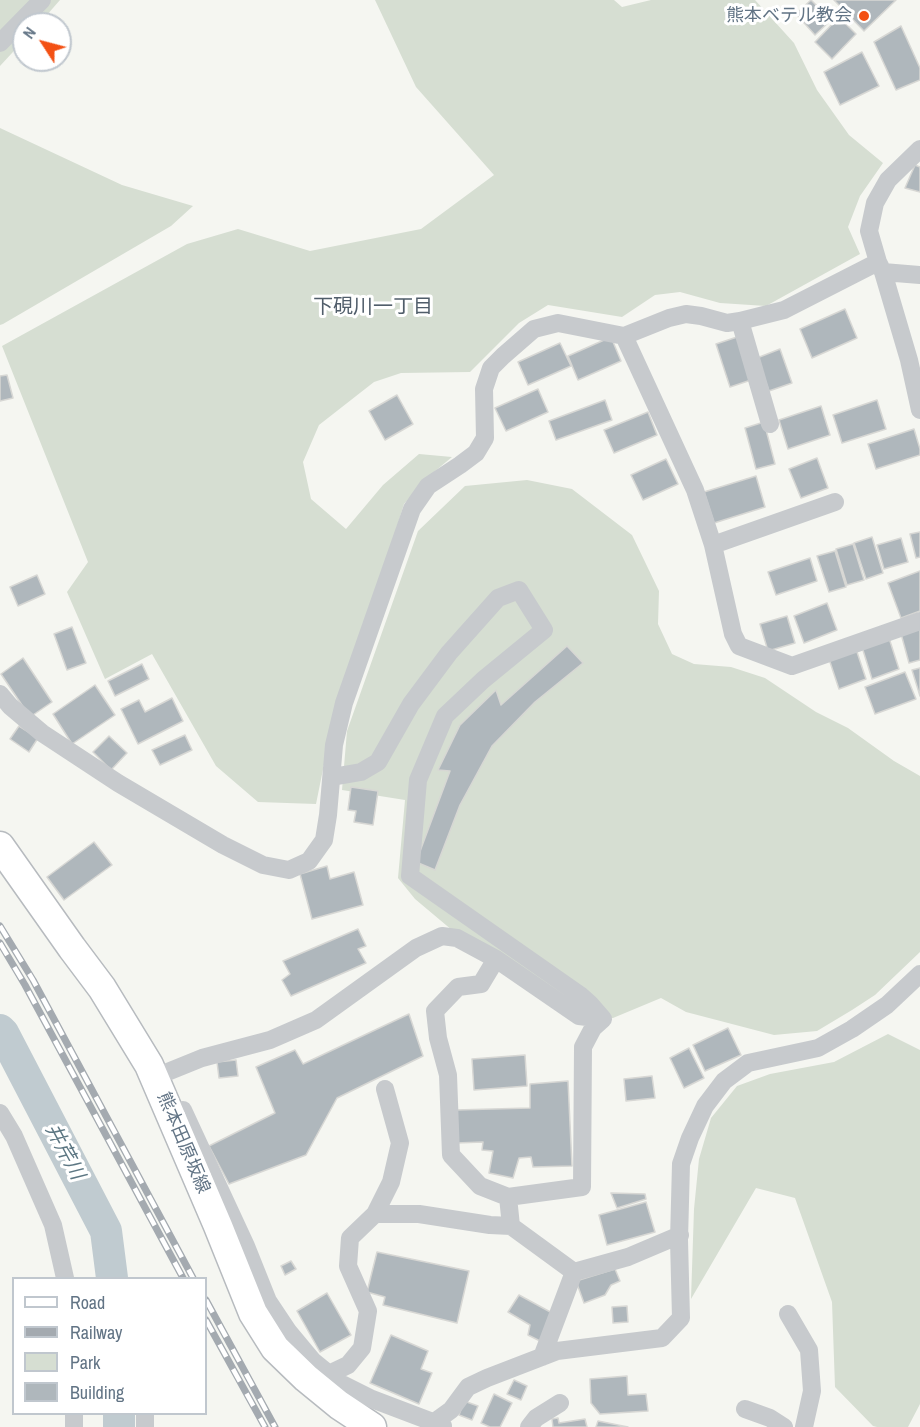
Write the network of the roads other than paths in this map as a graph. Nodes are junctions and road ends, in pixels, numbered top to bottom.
1 (42, 0) edge
2 (0, 42) edge
3 (920, 149) edge
4 (881, 267) junction
5 (920, 275) edge
6 (740, 321) junction
7 (624, 336) junction
8 (920, 410) edge
9 (770, 424) dead end
10 (835, 502) dead end
11 (713, 545) junction
12 (920, 621) edge
13 (0, 694) edge
14 (332, 777) junction
15 (0, 846) edge
16 (496, 959) junction
17 (920, 974) edge
18 (603, 1019) junction
19 (147, 1037) dead end
20 (165, 1073) junction
21 (385, 1089) dead end
22 (0, 1113) edge
23 (7, 1142) edge
24 (508, 1197) junction
25 (375, 1214) junction
26 (511, 1226) junction
27 (680, 1235) junction
28 (574, 1272) junction
29 (65, 1277) edge
30 (788, 1314) dead end
31 (542, 1357) junction
32 (329, 1374) junction
33 (560, 1403) dead end
34 (745, 1409) dead end
35 (439, 1425) edge
36 (372, 1427) edge
37 (529, 1427) edge
38 (784, 1427) edge
39 (804, 1427) edge

1 - 2 street
3 - 4 street
4 - 5 street
4 - 6 street
4 - 8 street
6 - 7 street
6 - 9 street
7 - 11 street
7 - 14 street
10 - 11 street
11 - 12 street
13 - 14 street
14 - 18 street
15 - 36 main road, 熊本田原坂線
16 - 18 street
16 - 20 street
16 - 24 street
17 - 27 street
18 - 24 street
19 - 20 street
20 - 32 street
21 - 25 street
22 - 23 street
23 - 29 street
24 - 26 street
25 - 26 street
25 - 32 street
26 - 28 street
27 - 28 street
27 - 31 street
28 - 31 street
30 - 39 street
31 - 35 street
32 - 35 street
33 - 37 street
34 - 38 street

